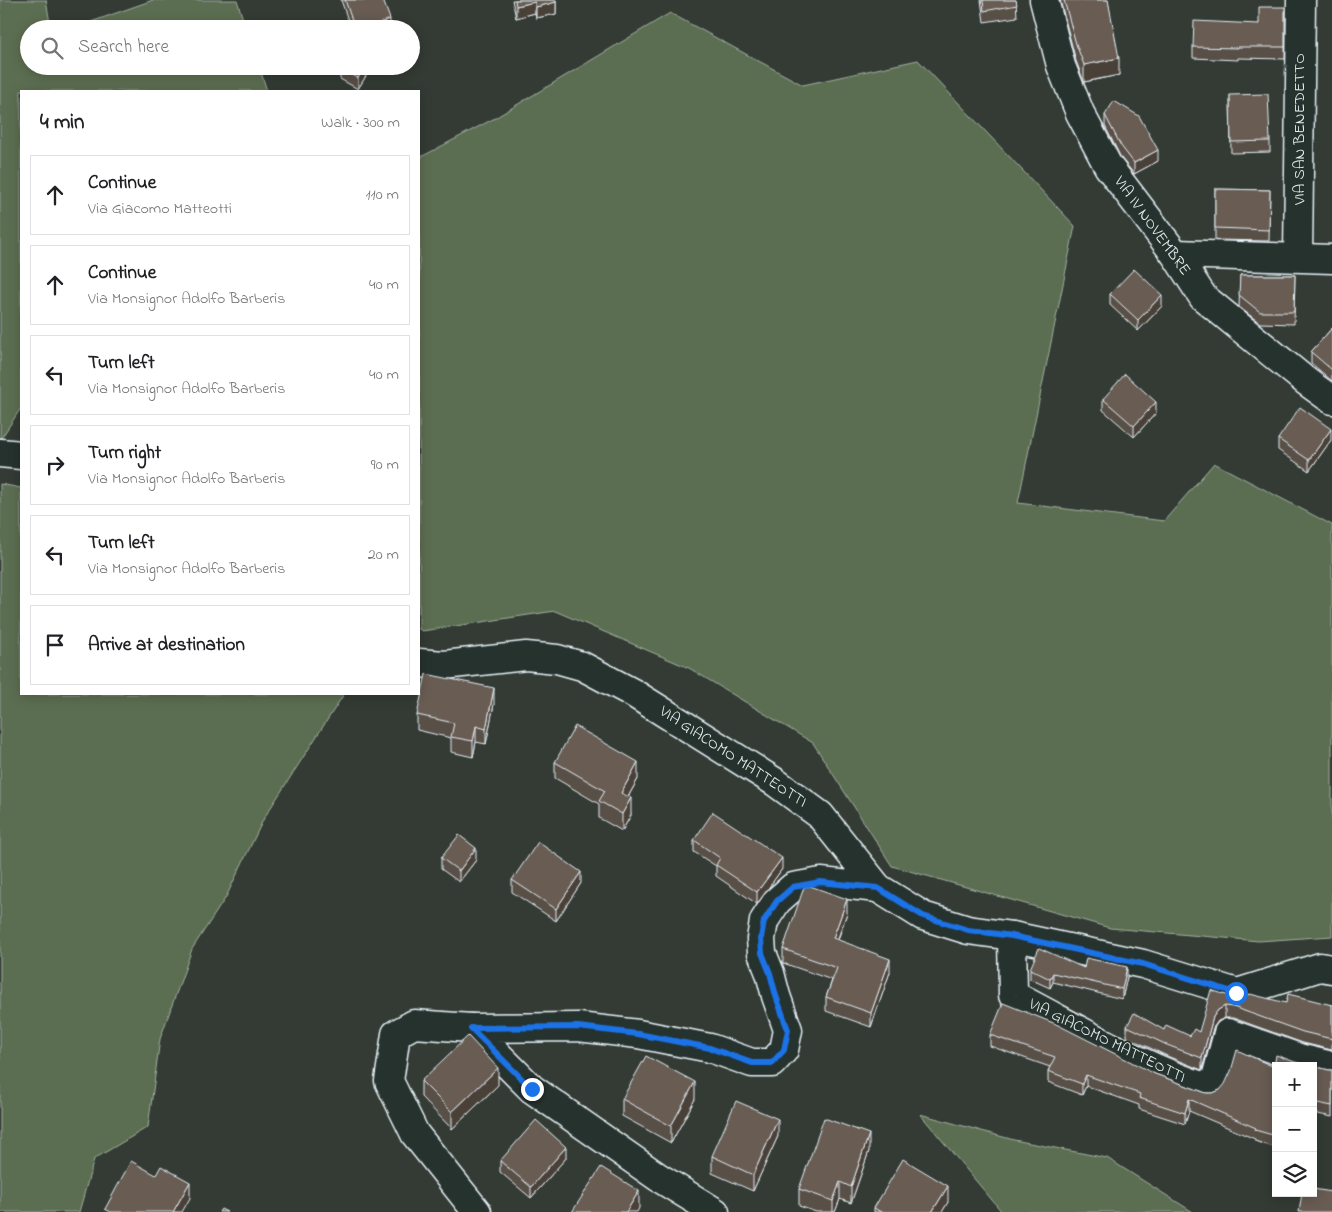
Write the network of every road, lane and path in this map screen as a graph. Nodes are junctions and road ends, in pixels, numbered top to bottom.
1 (1044, 0) edge
2 (1301, 0) edge
3 (1175, 254) junction
4 (1298, 257) junction
5 (1332, 259) edge
6 (1332, 400) edge
7 (0, 452) edge
8 (20, 455) edge
9 (420, 663) edge
10 (878, 888) junction
11 (1012, 936) junction
12 (1332, 969) edge
13 (471, 1028) junction
14 (1332, 1066) edge
15 (477, 1212) edge
16 (715, 1212) edge

1 - 3 street, VIA IV NOVEMBRE
2 - 4 street, VIA SAN BENEDETTO
3 - 4 street
3 - 6 street, VIA IV NOVEMBRE
4 - 5 street
7 - 8 street
9 - 10 street, VIA GIACOMO MATTEOTTI
10 - 11 street, VIA GIACOMO MATTEOTTI
10 - 13 street
11 - 12 street, VIA GIACOMO MATTEOTTI
11 - 14 street, VIA GIACOMO MATTEOTTI
13 - 15 street
13 - 16 street

